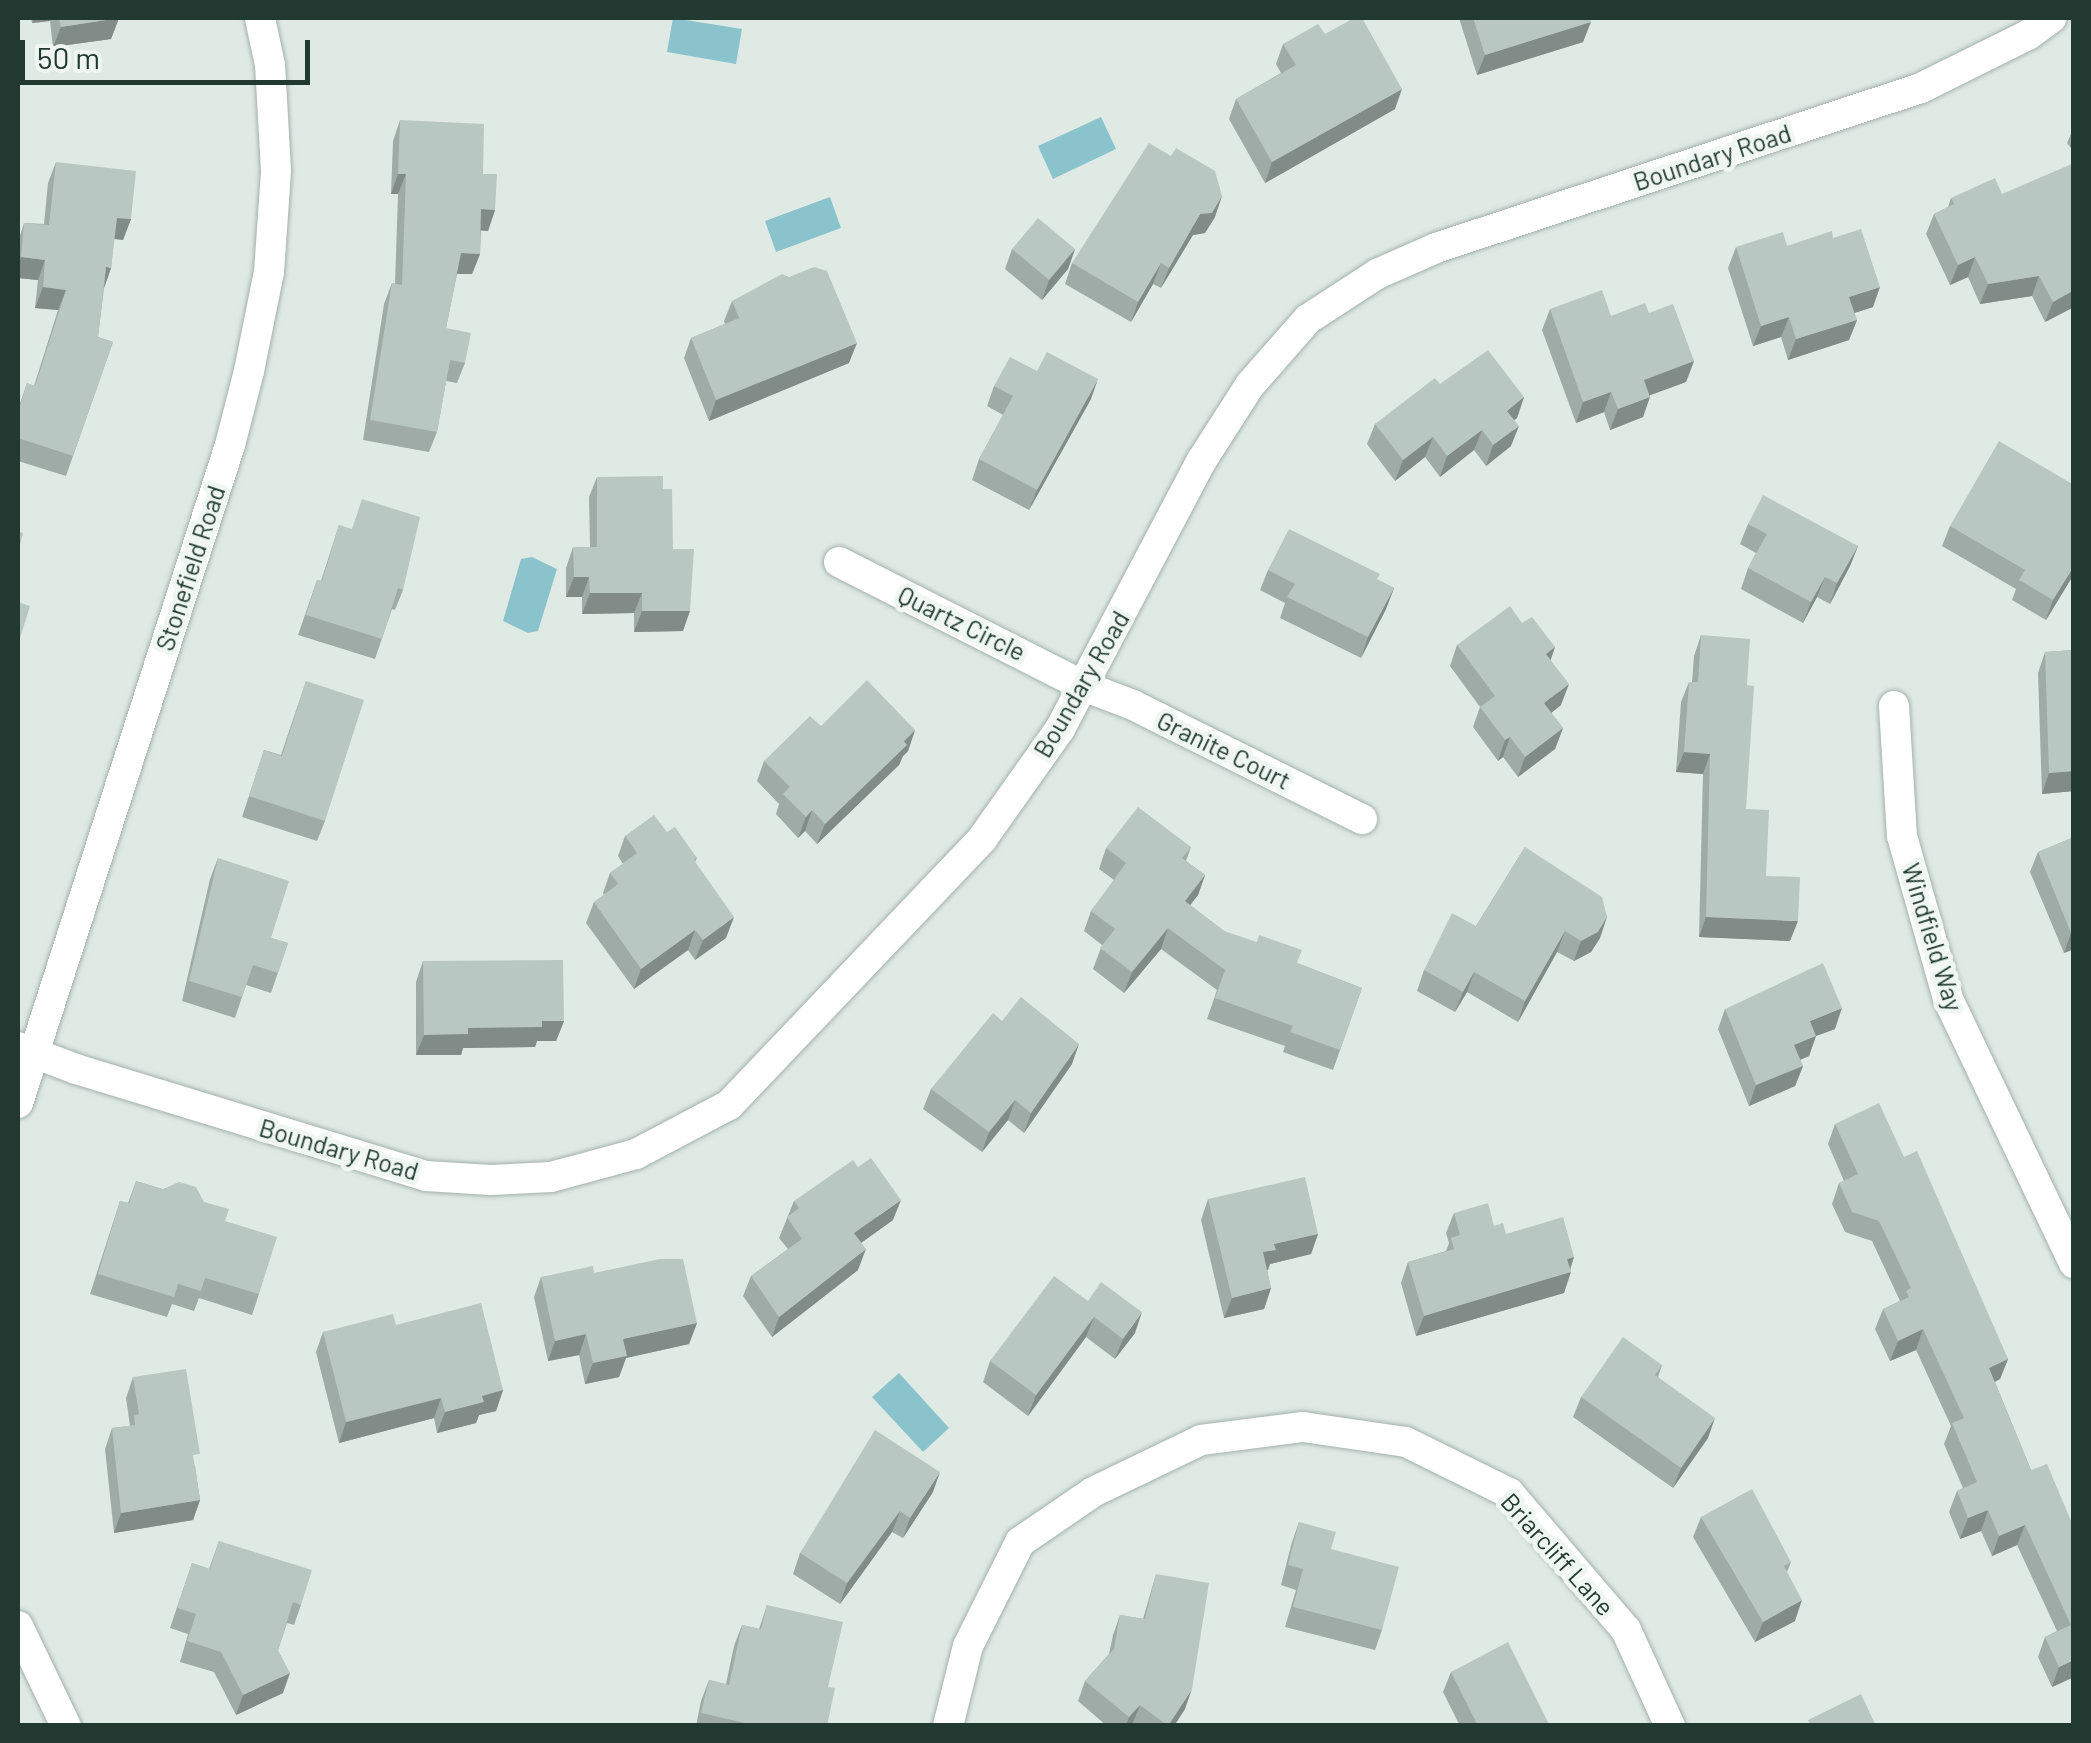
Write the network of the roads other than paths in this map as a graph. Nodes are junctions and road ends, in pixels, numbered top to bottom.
1 (260, 18) edge
2 (2051, 18) edge
3 (839, 562) dead end
4 (1083, 686) junction
5 (1894, 706) dead end
6 (1362, 819) dead end
7 (26, 1049) edge
8 (18, 1104) edge
9 (2074, 1264) edge
10 (18, 1626) edge
11 (66, 1726) edge
12 (948, 1726) edge
13 (1670, 1726) edge

1 - 7 street, Stonefield Road
2 - 4 street, Boundary Road
3 - 4 street, Quartz Circle
4 - 6 street, Granite Court
4 - 7 street, Boundary Road
5 - 9 street, Windfield Way
7 - 8 street, Stonefield Road
10 - 11 street
12 - 13 street, Briarcliff Lane

